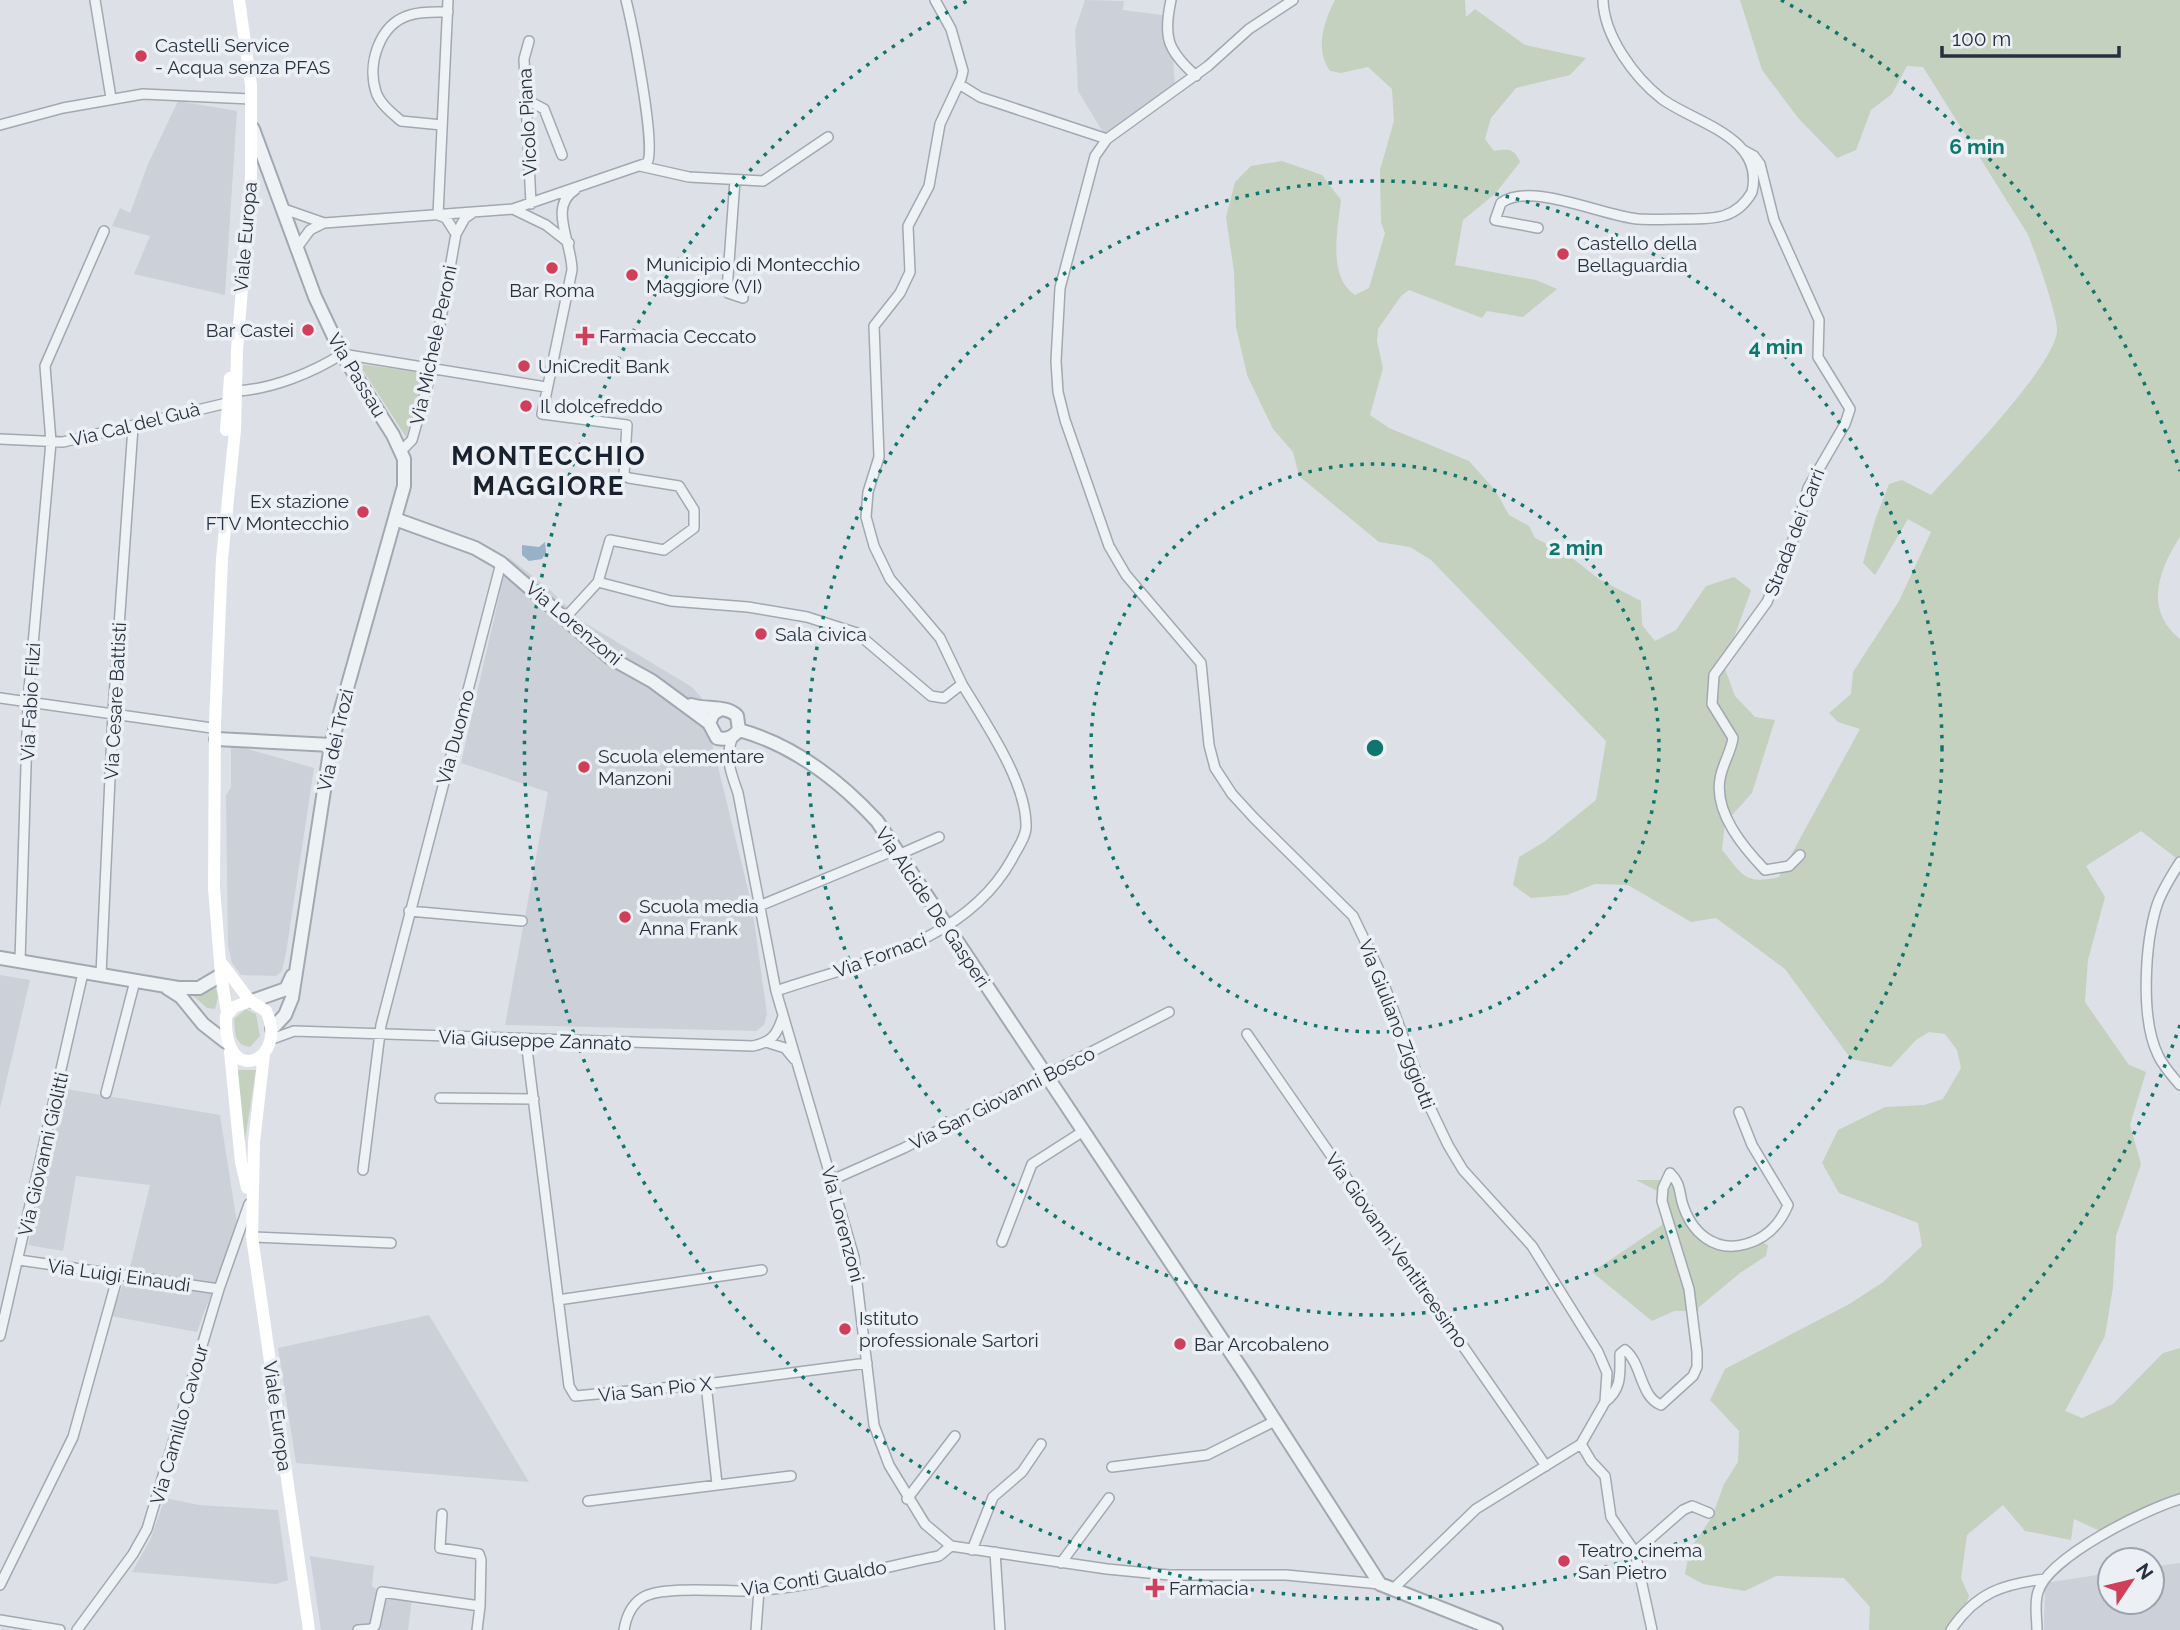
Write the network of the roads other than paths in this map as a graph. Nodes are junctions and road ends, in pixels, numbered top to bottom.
1 (95, 0) edge
2 (239, 0) edge
3 (448, 0) edge
4 (626, 0) edge
5 (935, 0) edge
6 (1171, 0) edge
7 (1293, 0) edge
8 (1603, 0) edge
9 (448, 12) junction
10 (529, 41) dead end
11 (1196, 76) junction
12 (959, 84) junction
13 (111, 98) junction
14 (251, 99) junction
15 (525, 99) junction
16 (0, 124) edge
17 (251, 124) junction
18 (442, 125) junction
19 (828, 137) dead end
20 (1107, 139) junction
21 (1743, 150) junction
22 (562, 155) dead end
23 (640, 166) junction
24 (735, 180) junction
25 (575, 190) junction
26 (531, 204) junction
27 (281, 208) junction
28 (513, 209) junction
29 (473, 214) junction
30 (438, 215) junction
31 (324, 223) junction
32 (1538, 228) dead end
33 (104, 230) dead end
34 (456, 234) junction
35 (569, 243) junction
36 (296, 249) junction
37 (743, 298) dead end
38 (237, 350) junction
39 (342, 354) junction
40 (432, 369) junction
41 (546, 387) junction
42 (237, 391) junction
43 (227, 404) junction
44 (133, 426) junction
45 (0, 439) edge
46 (51, 442) junction
47 (401, 451) junction
48 (229, 462) junction
49 (395, 519) junction
50 (501, 563) junction
51 (598, 582) junction
52 (565, 618) junction
53 (962, 684) junction
54 (0, 698) edge
55 (28, 701) junction
56 (685, 703) junction
57 (721, 709) junction
58 (113, 712) junction
59 (709, 723) junction
60 (214, 733) junction
61 (736, 733) junction
62 (331, 745) junction
63 (939, 837) dead end
64 (897, 852) junction
65 (1800, 855) dead end
66 (2180, 862) edge
67 (759, 906) junction
68 (409, 911) junction
69 (522, 921) dead end
70 (947, 927) junction
71 (0, 958) edge
72 (20, 961) junction
73 (295, 966) junction
74 (221, 968) junction
75 (83, 972) junction
76 (101, 975) junction
77 (135, 981) junction
78 (164, 987) junction
79 (776, 991) junction
80 (251, 1001) junction
81 (1170, 1012) dead end
82 (226, 1014) junction
83 (195, 1015) junction
84 (783, 1016) junction
85 (272, 1034) junction
86 (379, 1034) junction
87 (1247, 1034) dead end
88 (526, 1041) junction
89 (768, 1043) junction
90 (228, 1047) junction
91 (264, 1054) junction
92 (799, 1066) junction
93 (1046, 1076) junction
94 (2180, 1085) edge
95 (107, 1093) dead end
96 (440, 1098) dead end
97 (534, 1099) junction
98 (1740, 1112) dead end
99 (1082, 1132) junction
100 (363, 1170) dead end
101 (832, 1180) junction
102 (250, 1202) junction
103 (252, 1237) junction
104 (1002, 1242) dead end
105 (391, 1243) dead end
106 (19, 1260) junction
107 (762, 1270) dead end
108 (118, 1275) junction
109 (219, 1289) junction
110 (558, 1300) junction
111 (0, 1336) edge
112 (867, 1363) junction
113 (706, 1384) junction
114 (1605, 1402) junction
115 (1275, 1421) junction
116 (955, 1436) dead end
117 (1041, 1444) dead end
118 (1581, 1444) junction
119 (1546, 1466) junction
120 (1112, 1467) dead end
121 (791, 1476) dead end
122 (717, 1484) junction
123 (1109, 1498) dead end
124 (908, 1499) junction
125 (2180, 1499) edge
126 (588, 1502) dead end
127 (1709, 1513) dead end
128 (442, 1514) dead end
129 (951, 1546) junction
130 (972, 1550) junction
131 (995, 1552) junction
132 (1634, 1552) junction
133 (1061, 1563) junction
134 (2045, 1579) junction
135 (0, 1585) edge
136 (1386, 1587) junction
137 (759, 1590) junction
138 (480, 1606) junction
139 (0, 1619) edge
140 (1474, 1626) edge
141 (60, 1630) edge
142 (77, 1630) edge
143 (309, 1630) edge
144 (358, 1630) edge
145 (477, 1630) edge
146 (624, 1630) edge
147 (756, 1630) edge
148 (999, 1630) edge
149 (1496, 1630) edge
150 (1652, 1630) edge
151 (1951, 1630) edge
152 (2037, 1630) edge

1 - 13 street
2 - 14 main road, Viale Europa
3 - 9 street
4 - 23 street
5 - 12 street
6 - 11 street
7 - 11 street, Via Giuliano Ziggiotti
8 - 21 street
9 - 18 street
9 - 18 street
10 - 15 street, Vicolo Piana
11 - 20 street, Via Giuliano Ziggiotti
12 - 20 street
12 - 53 street, Via Fornaci
13 - 14 street
13 - 16 street
14 - 17 main road, Viale Europa
15 - 22 street
15 - 26 street, Vicolo Piana
17 - 27 street, Via Passau
17 - 38 main road, Viale Europa
18 - 30 street
19 - 24 street
20 - 114 street, Via Giuliano Ziggiotti
21 - 32 street
21 - 65 street, Strada dei Carri
23 - 24 street
23 - 25 street
24 - 37 street
25 - 26 street
25 - 35 street
26 - 28 street
27 - 31 street
27 - 36 street, Via Passau
28 - 29 street
28 - 35 street
29 - 30 street
29 - 34 street
30 - 31 street
30 - 34 street
31 - 36 street
33 - 46 street, Via Fabio Filzi
34 - 40 street, Via Michele Peroni
35 - 41 street
36 - 39 street, Via Passau
38 - 42 main road, Viale Europa
38 - 43 main road, Viale Europa
39 - 40 street
39 - 42 street
39 - 47 street, Via Passau
40 - 41 street
40 - 47 street, Via Michele Peroni
41 - 51 street
42 - 48 main road, Viale Europa
43 - 44 street, Via Cal del Guà
43 - 48 main road, Viale Europa
44 - 46 street, Via Cal del Guà
44 - 58 street, Via Cesare Battisti
45 - 46 street, Via Cal del Guà
46 - 55 street, Via Fabio Filzi
47 - 49 street, Via Passau
48 - 60 main road, Viale Europa
49 - 50 street
49 - 62 street, Via dei Trozi
50 - 52 street, Via Lorenzoni
50 - 68 street, Via Duomo
51 - 52 street
51 - 53 street
52 - 56 street, Via Lorenzoni
53 - 70 street, Via Fornaci
54 - 55 street
55 - 58 street
55 - 72 street, Via Fabio Filzi
56 - 57 street, Via Lorenzoni
56 - 59 street, Via Lorenzoni
57 - 59 street
57 - 61 street
58 - 60 street
58 - 76 street, Via Cesare Battisti
59 - 61 street
60 - 62 street
60 - 74 main road, Viale Europa
61 - 64 street, Via Alcide De Gasperi
61 - 67 street, Via Lorenzoni
62 - 73 street, Via dei Trozi
63 - 64 street
64 - 67 street
64 - 70 street, Via Alcide De Gasperi
66 - 94 street
67 - 79 street, Via Lorenzoni
68 - 69 street
68 - 86 street, Via Duomo
70 - 79 street, Via Fornaci
70 - 93 street, Via Alcide De Gasperi
71 - 72 street
72 - 75 street
73 - 80 street, Via dei Trozi
73 - 85 street, Via dei Trozi
74 - 78 street
74 - 80 main road, Viale Europa
74 - 82 main road, Viale Europa
75 - 76 street
75 - 106 street, Via Giovanni Giolitti
76 - 77 street
77 - 78 street
77 - 95 street
78 - 83 street
79 - 84 street, Via Lorenzoni
80 - 82 main road
80 - 85 main road, Viale Europa
81 - 93 street, Via San Giovanni Bosco
82 - 83 street
82 - 90 main road, Viale Europa
83 - 90 street
84 - 89 street
84 - 92 street, Via Lorenzoni
85 - 86 street, Via Giuseppe Zannato
85 - 91 main road, Viale Europa
86 - 88 street, Via Giuseppe Zannato
86 - 100 street, Via Duomo
87 - 119 street, Via Giovanni Ventitreesimo
88 - 89 street, Via Giuseppe Zannato
88 - 97 street, Via San Pio X
89 - 92 street
90 - 91 main road
90 - 102 main road, Viale Europa
91 - 102 main road, Viale Europa
92 - 101 street, Via Lorenzoni
93 - 99 street, Via Alcide De Gasperi
93 - 101 street, Via San Giovanni Bosco
96 - 97 street
97 - 110 street, Via San Pio X
98 - 114 street
99 - 104 street
99 - 115 street, Via Alcide De Gasperi
101 - 112 street, Via Lorenzoni
102 - 103 main road, Viale Europa
102 - 109 street, Via Camillo Cavour
103 - 105 street
103 - 143 main road, Viale Europa
106 - 108 street, Via Luigi Einaudi
106 - 111 street, Via Giovanni Giolitti
107 - 110 street
108 - 109 street, Via Luigi Einaudi
108 - 135 street
109 - 142 street, Via Camillo Cavour
110 - 113 street, Via San Pio X
112 - 113 street, Via San Pio X
112 - 124 street, Via Lorenzoni
113 - 122 street
114 - 118 street
115 - 120 street
115 - 136 street, Via Alcide De Gasperi
116 - 124 street
117 - 130 street
118 - 119 street
118 - 132 street
119 - 136 street
121 - 122 street
122 - 126 street
123 - 133 street
124 - 129 street, Via Lorenzoni
125 - 134 street
127 - 132 street
128 - 138 street
129 - 130 street
129 - 137 street, Via Conti Gualdo
130 - 131 street
131 - 133 street
131 - 148 street
132 - 150 street
133 - 136 street
134 - 151 street
134 - 152 street
136 - 140 street
137 - 146 street, Via Conti Gualdo
137 - 147 street
138 - 144 street
138 - 145 street
139 - 141 street
140 - 149 street

